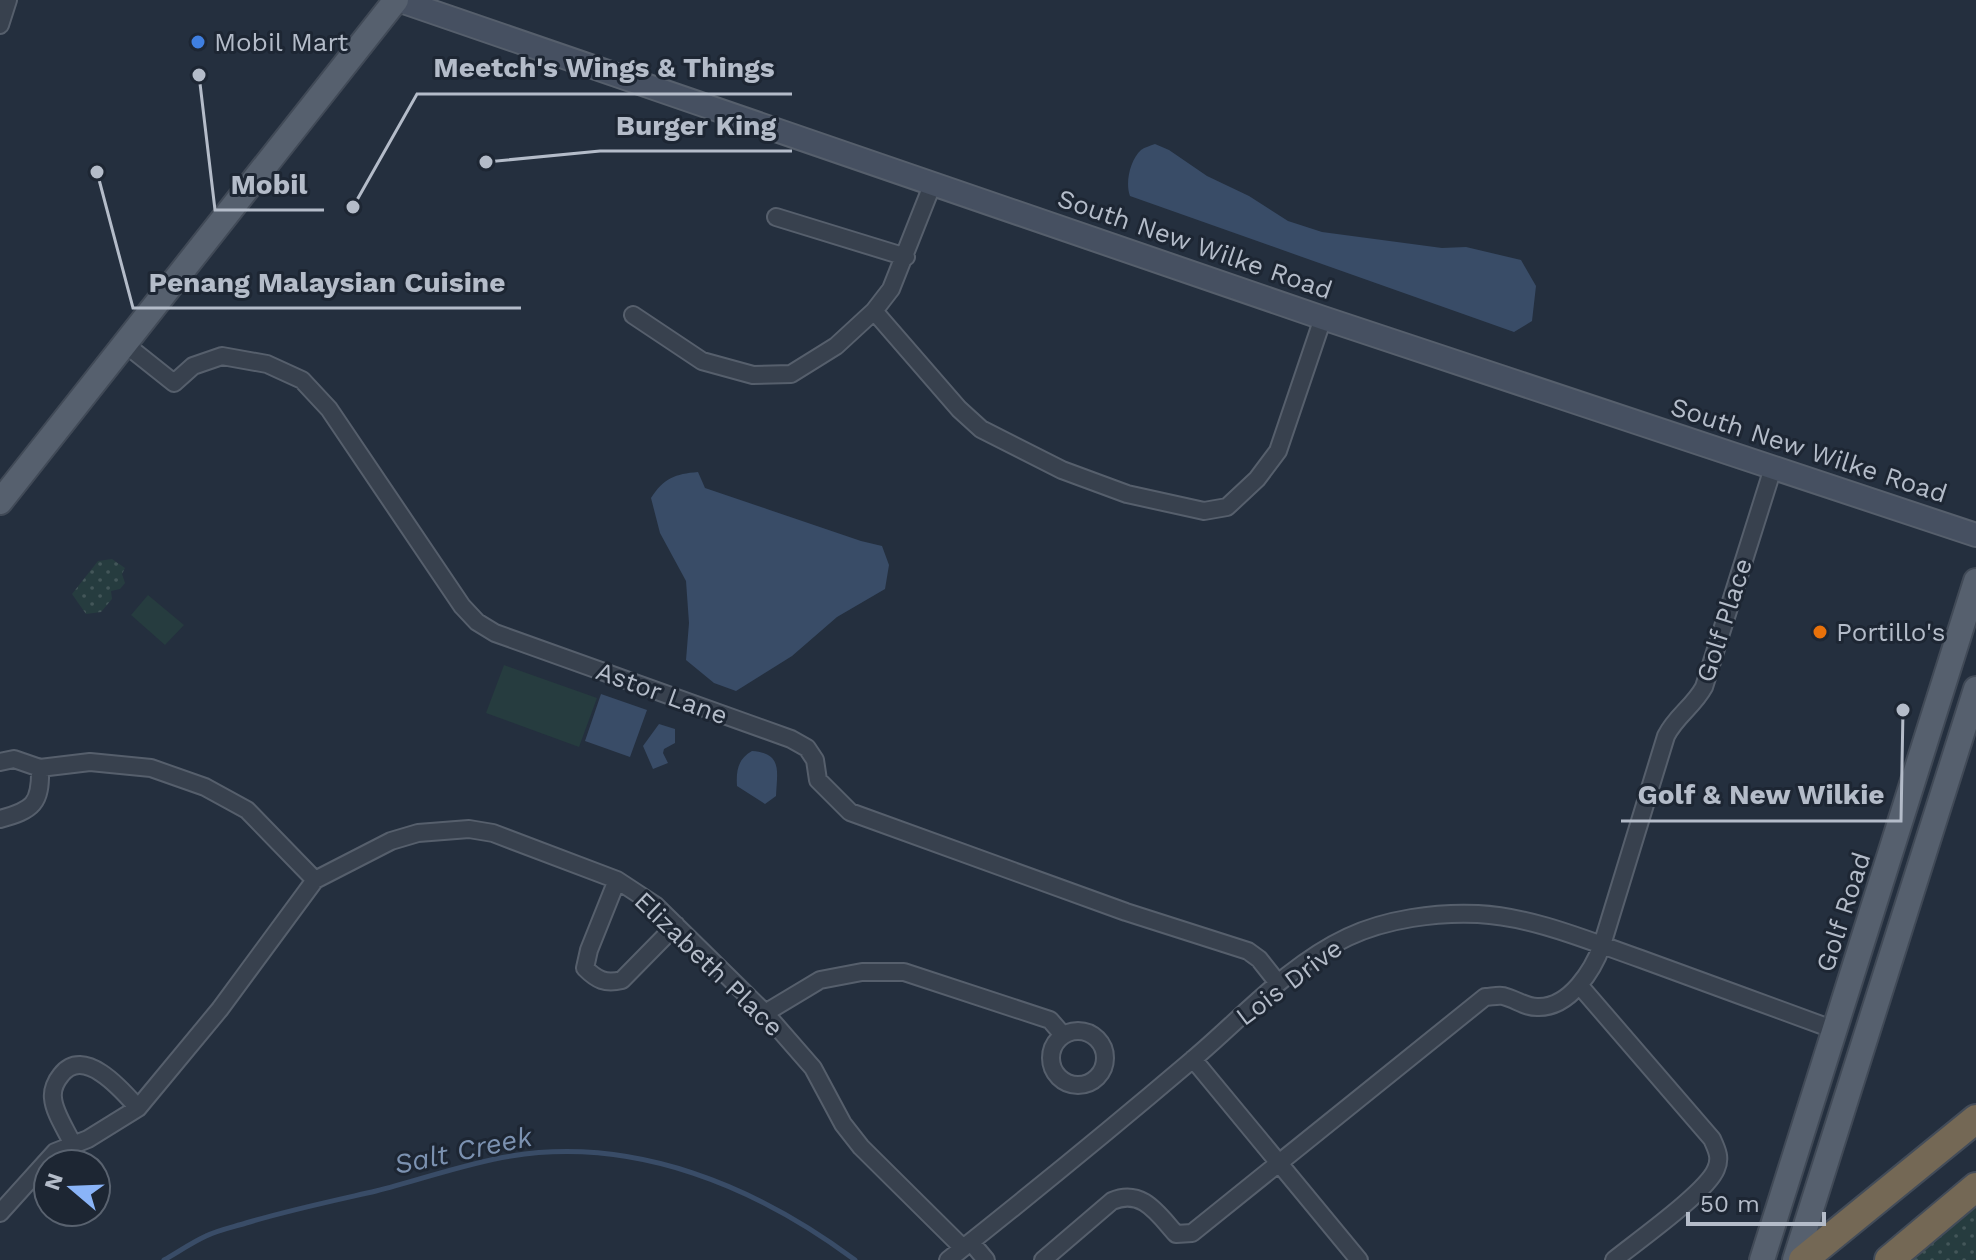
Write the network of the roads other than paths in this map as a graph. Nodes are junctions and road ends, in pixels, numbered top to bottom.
1 (8, 0) edge
2 (397, 0) edge
3 (0, 25) edge
4 (933, 183) junction
5 (776, 217) dead end
6 (906, 257) junction
7 (874, 311) junction
8 (633, 315) dead end
9 (1323, 318) junction
10 (125, 344) junction
11 (1773, 468) junction
12 (0, 502) edge
13 (1976, 535) edge
14 (1976, 581) edge
15 (1976, 689) edge
16 (0, 762) edge
17 (40, 768) junction
18 (0, 819) edge
19 (315, 880) junction
20 (617, 880) junction
21 (676, 925) junction
22 (1602, 945) junction
23 (1278, 983) junction
24 (1580, 986) junction
25 (765, 1013) junction
26 (1835, 1030) junction
27 (1063, 1035) dead end
28 (1193, 1059) junction
29 (138, 1108) junction
30 (1976, 1119) edge
31 (73, 1145) junction
32 (1279, 1163) junction
33 (1976, 1187) edge
34 (0, 1213) edge
35 (967, 1245) junction
36 (948, 1260) edge
37 (986, 1260) edge
38 (1043, 1260) edge
39 (1359, 1260) edge
40 (1614, 1260) edge
41 (1762, 1260) edge
42 (1795, 1260) edge
43 (1803, 1260) edge
44 (1889, 1260) edge

1 - 3 street
2 - 4 main road, South New Wilke Road
2 - 10 main road
4 - 6 street
4 - 9 main road, South New Wilke Road
5 - 6 street
6 - 7 street
7 - 8 street
7 - 9 street
9 - 11 main road, South New Wilke Road
10 - 12 main road
10 - 23 street, Astor Lane
11 - 13 main road, South New Wilke Road
11 - 22 street, Golf Place
14 - 26 main road, Golf Road
15 - 42 main road
16 - 17 street
17 - 18 street
17 - 19 street
19 - 20 street, Elizabeth Place
19 - 29 street, Elizabeth Place
20 - 21 street, Elizabeth Place
20 - 21 street
21 - 25 street, Elizabeth Place
22 - 23 street, Lois Drive
22 - 24 street, Golf Place
22 - 26 street, Lois Drive
23 - 28 street, Lois Drive
24 - 32 street
24 - 40 street
25 - 27 street
25 - 35 street, Elizabeth Place
26 - 41 main road, Golf Road
28 - 32 street
28 - 35 street, Lois Drive
29 - 31 street, Elizabeth Place
29 - 31 street
30 - 43 highway
31 - 34 street, Elizabeth Place
32 - 38 street
32 - 39 street
33 - 44 highway
35 - 36 street, Lois Drive
35 - 37 street, Elizabeth Place

